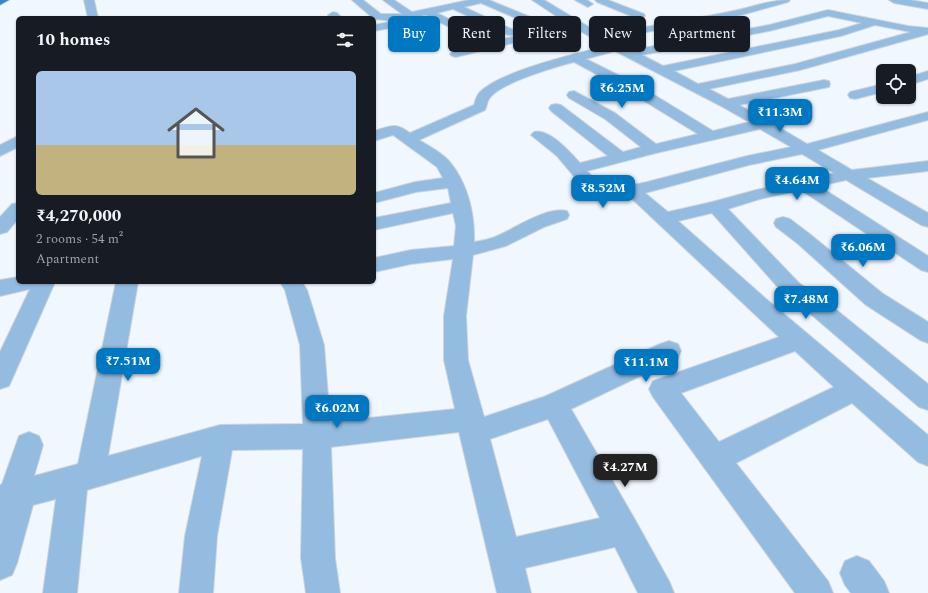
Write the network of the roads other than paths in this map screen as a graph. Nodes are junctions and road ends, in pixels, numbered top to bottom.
1 (4, 0) edge
2 (89, 0) edge
3 (357, 0) edge
4 (388, 0) edge
5 (426, 0) edge
6 (482, 0) edge
7 (537, 0) edge
8 (600, 0) edge
9 (785, 0) edge
10 (894, 0) edge
11 (0, 2) edge
12 (837, 4) dead end
13 (454, 6) junction
14 (928, 6) edge
15 (440, 9) junction
16 (426, 11) junction
17 (877, 11) dead end
18 (828, 13) junction
19 (652, 14) dead end
20 (410, 15) junction
21 (93, 16) edge
22 (405, 16) edge
23 (519, 16) edge
24 (562, 16) edge
25 (640, 16) joint
26 (388, 18) edge
27 (448, 22) edge
28 (871, 22) junction
29 (388, 26) edge
30 (376, 28) edge
31 (646, 29) edge
32 (928, 31) edge
33 (512, 33) dead end
34 (513, 41) edge
35 (597, 52) edge
36 (627, 52) edge
37 (456, 54) dead end
38 (631, 54) junction
39 (575, 58) junction
40 (551, 66) junction
41 (663, 70) junction
42 (563, 74) dead end
43 (928, 75) edge
44 (916, 79) edge
45 (916, 81) edge
46 (824, 84) dead end
47 (928, 84) edge
48 (697, 88) junction
49 (876, 90) edge
50 (574, 95) dead end
51 (856, 96) dead end
52 (726, 103) junction
53 (556, 108) dead end
54 (928, 116) edge
55 (792, 117) dead end
56 (762, 124) junction
57 (376, 135) edge
58 (539, 135) dead end
59 (711, 136) junction
60 (408, 139) junction
61 (16, 142) edge
62 (653, 149) junction
63 (805, 149) junction
64 (16, 150) edge
65 (0, 152) edge
66 (562, 153) junction
67 (620, 157) junction
68 (542, 159) dead end
69 (928, 166) edge
70 (576, 169) junction
71 (848, 175) junction
72 (454, 182) junction
73 (803, 184) junction
74 (632, 190) junction
75 (376, 197) edge
76 (461, 206) junction
77 (16, 207) edge
78 (716, 207) junction
79 (0, 208) edge
80 (16, 209) edge
81 (560, 215) dead end
82 (663, 219) junction
83 (928, 221) edge
84 (782, 223) dead end
85 (376, 224) edge
86 (0, 228) edge
87 (464, 250) junction
88 (376, 265) edge
89 (928, 265) edge
90 (19, 284) edge
91 (43, 284) edge
92 (127, 284) edge
93 (295, 284) edge
94 (0, 288) edge
95 (928, 334) edge
96 (798, 340) junction
97 (0, 379) edge
98 (671, 386) junction
99 (855, 389) junction
100 (928, 399) edge
101 (554, 405) junction
102 (472, 426) junction
103 (317, 436) junction
104 (220, 438) junction
105 (29, 445) dead end
106 (928, 453) edge
107 (715, 459) junction
108 (82, 478) junction
109 (11, 497) edge
110 (623, 529) junction
111 (505, 556) junction
112 (0, 563) edge
113 (60, 593) edge
114 (196, 593) edge
115 (323, 593) edge
116 (514, 593) edge
117 (656, 593) edge
118 (816, 593) edge

1 - 11 main road
2 - 21 street
3 - 26 street
4 - 20 street
5 - 15 street
6 - 13 street
6 - 23 street
7 - 24 street
8 - 25 street
9 - 31 street
10 - 14 street
12 - 18 street
13 - 15 street
13 - 33 street
15 - 16 street
16 - 20 street
16 - 27 street
17 - 28 street
18 - 28 street
18 - 38 street
19 - 25 street
20 - 22 street
28 - 32 street
28 - 41 street
29 - 30 street
32 - 48 street
34 - 37 street
35 - 39 street
36 - 38 street
38 - 41 street
39 - 40 street
39 - 59 street
40 - 42 street
40 - 60 street
41 - 48 street
43 - 44 street
45 - 47 street
46 - 52 street
48 - 52 street
49 - 51 street
50 - 62 street
52 - 56 street
53 - 67 street
54 - 63 street
55 - 56 street
56 - 59 street
56 - 63 street
57 - 60 street
58 - 66 street
59 - 62 street
60 - 72 street
61 - 65 street
62 - 67 street
63 - 71 street
63 - 74 street
64 - 65 street
66 - 68 street
66 - 70 street
67 - 70 street
69 - 71 street
70 - 74 street
71 - 73 street
71 - 83 street
72 - 75 street
72 - 76 street
73 - 78 street
73 - 89 street
74 - 82 street
76 - 85 street
76 - 87 street
77 - 79 street
78 - 82 street
78 - 100 street
80 - 86 street
81 - 87 street
82 - 96 street
84 - 95 street
87 - 88 street
87 - 102 street
90 - 94 street
91 - 97 street
92 - 108 street
93 - 103 street
96 - 98 street
96 - 99 street
98 - 101 street
98 - 107 street
99 - 106 street
99 - 107 street
101 - 102 street
101 - 110 street
102 - 103 street
102 - 111 street
103 - 104 street
103 - 115 street
104 - 108 street
104 - 114 street
105 - 109 street
107 - 118 street
108 - 109 street
108 - 113 street
109 - 112 street
110 - 111 street
110 - 117 street
111 - 116 street

